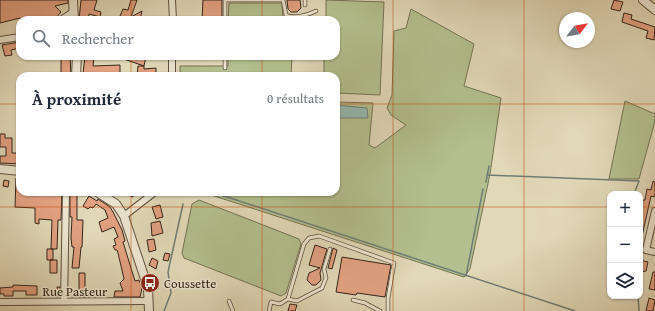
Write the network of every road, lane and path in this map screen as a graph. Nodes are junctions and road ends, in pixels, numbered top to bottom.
1 (73, 0) edge
2 (172, 0) edge
3 (225, 0) edge
4 (305, 0) edge
5 (643, 0) edge
6 (305, 5) dead end
7 (655, 10) edge
8 (316, 11) dead end
9 (74, 16) edge
10 (173, 16) edge
11 (225, 16) edge
12 (290, 16) edge
13 (298, 16) edge
14 (16, 38) edge
15 (0, 40) edge
16 (77, 60) edge
17 (172, 60) edge
18 (225, 60) edge
19 (226, 68) dead end
20 (76, 72) edge
21 (172, 72) edge
22 (0, 169) edge
23 (16, 171) edge
24 (66, 196) edge
25 (103, 196) edge
26 (150, 196) edge
27 (655, 211) edge
28 (124, 216) junction
29 (330, 249) dead end
30 (655, 252) edge
31 (288, 299) junction
32 (353, 300) dead end
33 (229, 301) dead end
34 (0, 302) edge
35 (64, 302) junction
36 (149, 302) junction
37 (150, 311) edge
38 (233, 311) edge
39 (268, 311) edge
40 (380, 311) edge
41 (388, 311) edge

1 - 9 street
2 - 10 street
3 - 11 lane
3 - 12 lane
4 - 6 lane
5 - 7 street
8 - 13 lane
14 - 15 street
16 - 20 street
17 - 21 street
18 - 19 lane
22 - 23 street
24 - 35 street
25 - 28 street
26 - 28 street
27 - 30 street
28 - 36 street
29 - 31 lane
31 - 39 lane
31 - 41 lane
32 - 40 lane
33 - 38 lane
34 - 35 street, Rue Pasteur
35 - 36 street, Rue Pasteur
36 - 37 street

